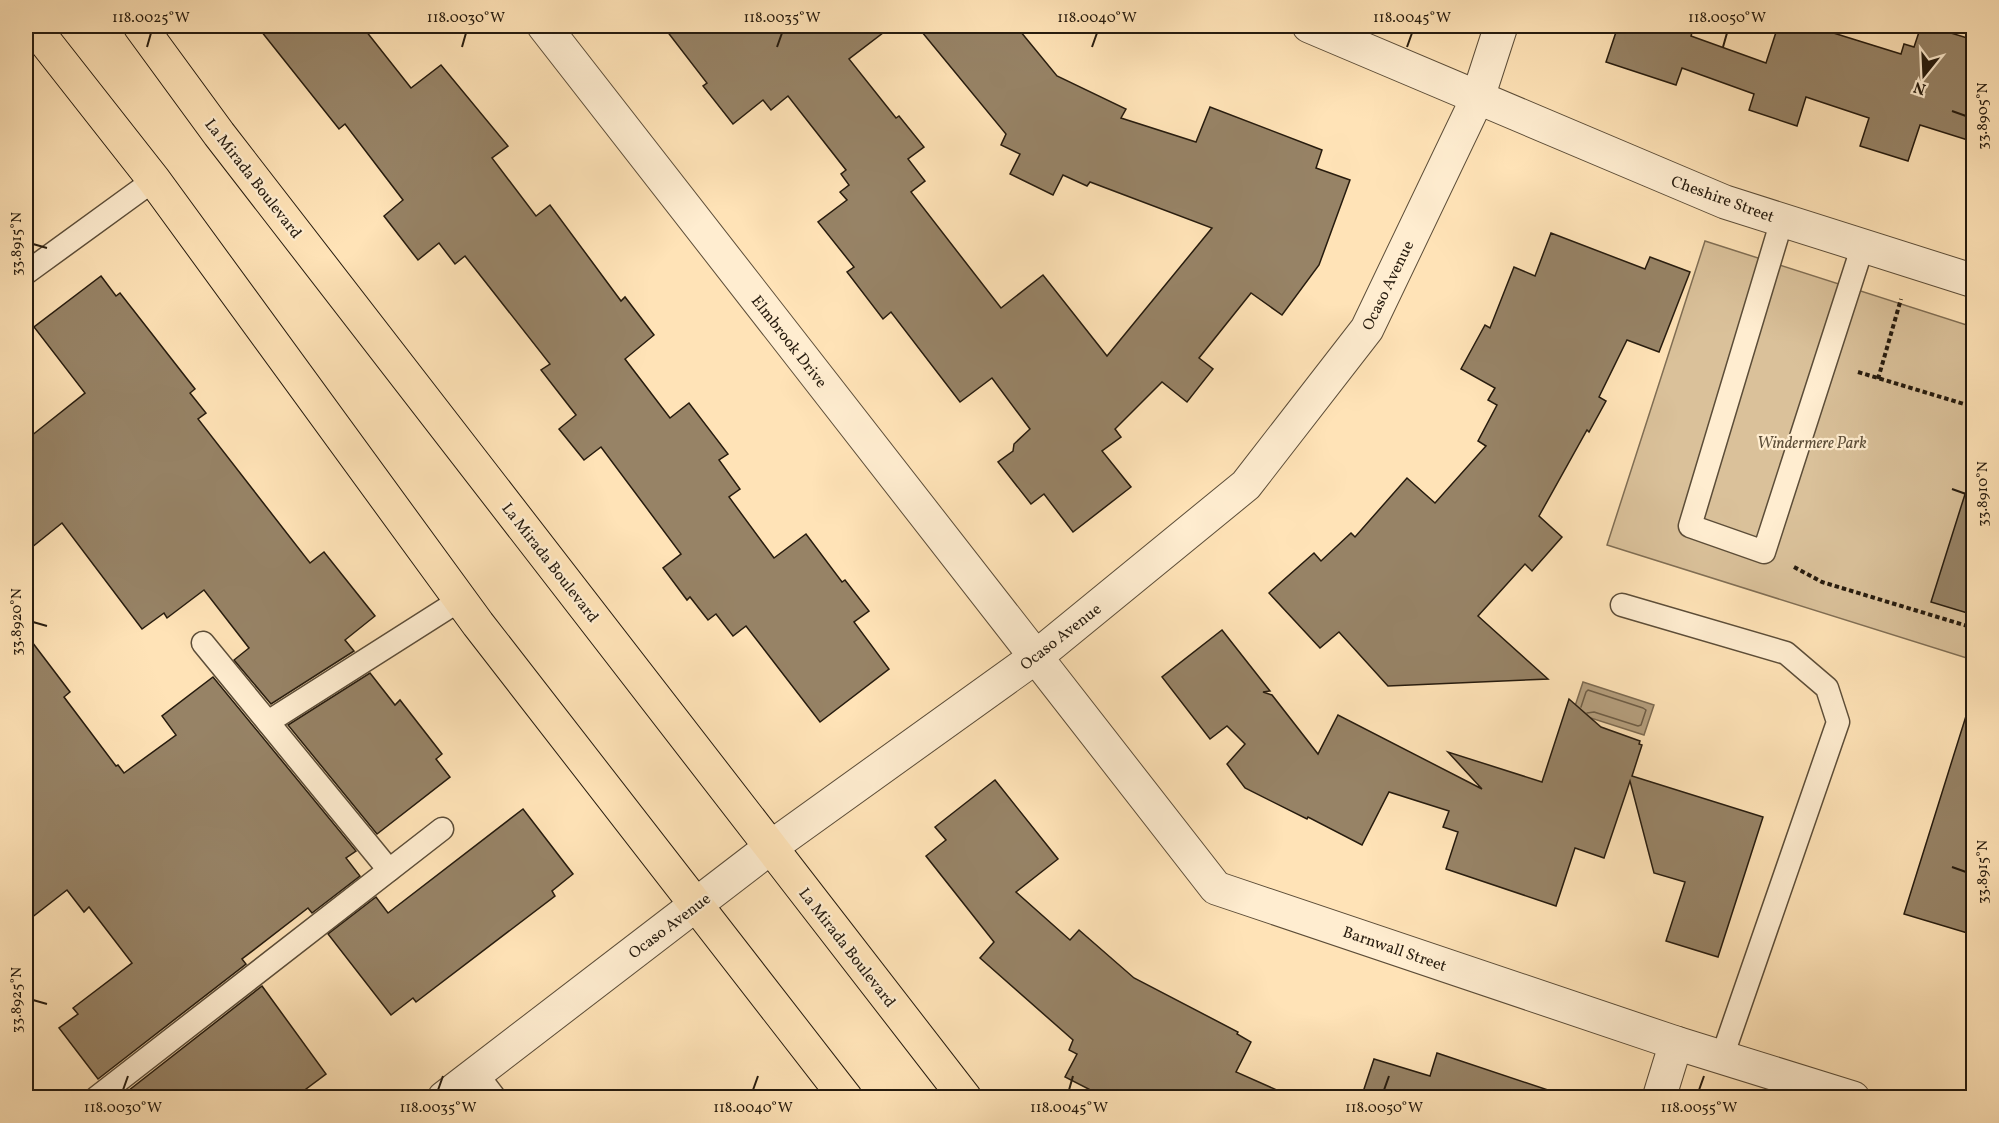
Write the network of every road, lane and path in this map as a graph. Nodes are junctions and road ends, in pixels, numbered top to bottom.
1 (33, 26) edge
2 (140, 26) edge
3 (544, 26) edge
4 (1309, 26) edge
5 (1501, 26) edge
6 (1478, 97) junction
7 (154, 180) junction
8 (1782, 220) junction
9 (1863, 246) junction
10 (1910, 261) junction
11 (26, 273) edge
12 (1974, 281) edge
13 (1827, 360) junction
14 (1878, 379) junction
15 (1974, 407) edge
16 (1764, 552) junction
17 (460, 600) junction
18 (1622, 605) dead end
19 (1974, 628) edge
20 (203, 643) dead end
21 (1037, 656) junction
22 (268, 722) junction
23 (442, 829) dead end
24 (771, 847) junction
25 (389, 870) junction
26 (696, 904) junction
27 (1676, 1043) junction
28 (1722, 1057) junction
29 (485, 1085) edge
30 (96, 1098) edge
31 (444, 1098) edge
32 (846, 1098) edge
33 (965, 1098) edge
34 (1659, 1098) edge
35 (1853, 1098) edge

1 - 7 main road
2 - 24 main road, La Mirada Boulevard
3 - 21 street, Elmbrook Drive
4 - 6 street, Cheshire Street
5 - 6 street, Ocaso Avenue
6 - 8 street, Cheshire Street
6 - 21 street, Ocaso Avenue
7 - 11 lane
7 - 17 main road
8 - 9 street, Cheshire Street
8 - 16 lane
9 - 10 street, Cheshire Street
9 - 13 lane
10 - 12 street, Cheshire Street
10 - 14 path
13 - 14 path
13 - 16 lane
14 - 15 path
16 - 19 path
17 - 22 lane
17 - 26 main road
18 - 28 lane
20 - 22 lane
21 - 24 street, Ocaso Avenue
21 - 27 street, Barnwall Street
22 - 25 lane
23 - 25 lane
24 - 26 street, Ocaso Avenue
24 - 33 main road, La Mirada Boulevard
25 - 30 lane
26 - 29 street, Ocaso Avenue
26 - 32 main road
27 - 28 street, Barnwall Street
27 - 34 street
28 - 35 street, Barnwall Street
29 - 31 street, Ocaso Avenue

